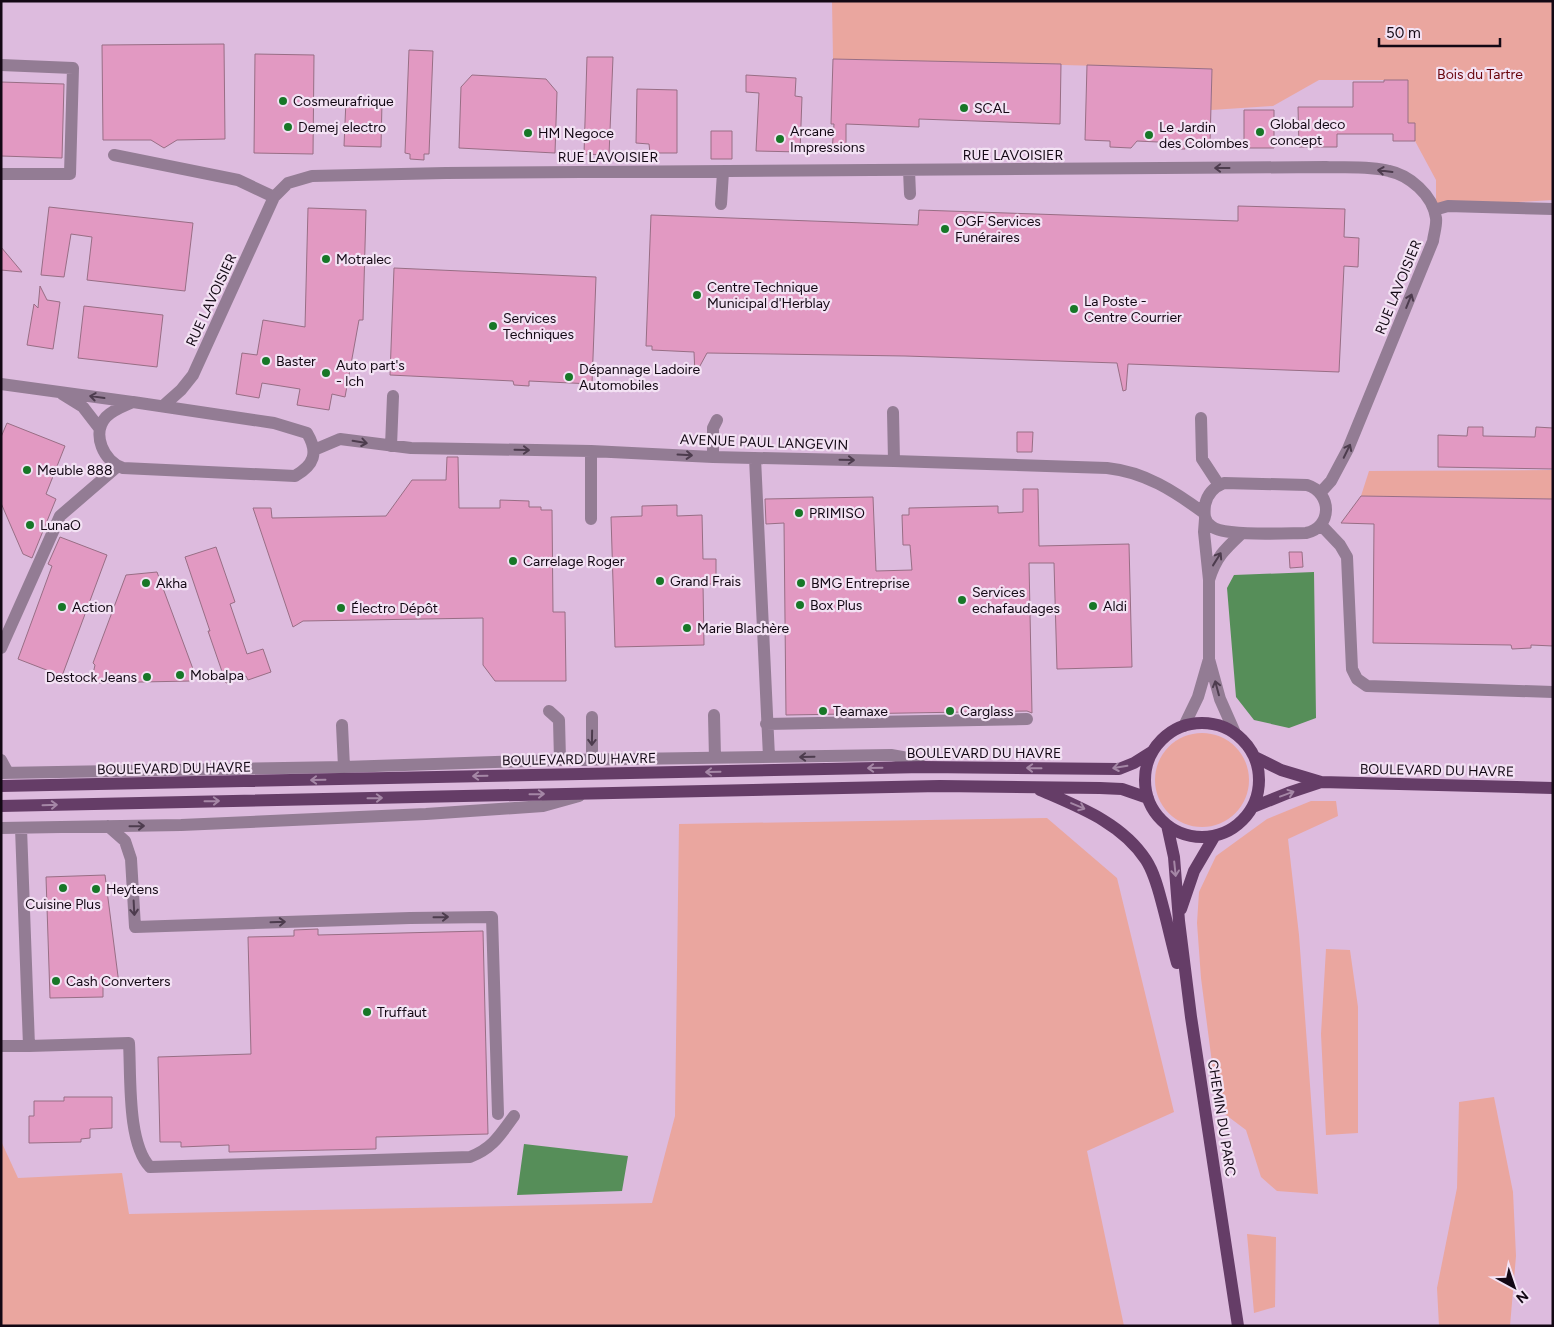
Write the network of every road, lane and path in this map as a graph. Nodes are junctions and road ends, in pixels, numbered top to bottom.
1 (1, 65) edge
2 (114, 155) dead end
3 (910, 170) junction
4 (723, 172) junction
5 (1, 174) edge
6 (910, 194) dead end
7 (274, 197) junction
8 (721, 204) dead end
9 (1553, 209) edge
10 (1434, 210) junction
11 (1, 384) edge
12 (60, 392) junction
13 (393, 396) dead end
14 (133, 402) junction
15 (163, 406) junction
16 (893, 412) dead end
17 (1200, 418) dead end
18 (716, 420) dead end
19 (100, 429) junction
20 (391, 446) junction
21 (314, 450) junction
22 (591, 451) junction
23 (713, 456) junction
24 (755, 458) junction
25 (894, 461) junction
26 (118, 466) junction
27 (1219, 486) junction
28 (1321, 492) junction
29 (1204, 516) junction
30 (591, 519) dead end
31 (1321, 525) junction
32 (1242, 533) junction
33 (1209, 580) junction
34 (1, 648) edge
35 (1209, 659) junction
36 (1553, 692) edge
37 (550, 711) dead end
38 (714, 714) dead end
39 (592, 717) dead end
40 (1027, 719) dead end
41 (766, 724) junction
42 (342, 725) dead end
43 (1184, 726) junction
44 (1235, 733) junction
45 (1153, 751) junction
46 (1255, 756) junction
47 (715, 758) junction
48 (769, 758) junction
49 (1, 760) edge
50 (560, 760) junction
51 (592, 760) junction
52 (344, 766) junction
53 (924, 767) junction
54 (4, 773) edge
55 (1321, 782) junction
56 (1, 786) edge
57 (1033, 787) junction
58 (1553, 788) edge
59 (589, 793) junction
60 (1148, 798) junction
61 (1, 806) edge
62 (1253, 807) junction
63 (1167, 825) junction
64 (108, 826) junction
65 (1, 828) edge
66 (21, 828) junction
67 (1214, 837) junction
68 (1179, 914) junction
69 (1191, 1017) junction
70 (1, 1046) edge
71 (28, 1046) junction
72 (498, 1114) dead end
73 (514, 1116) dead end
74 (1238, 1326) edge

1 - 5 street
2 - 7 street
3 - 4 street, RUE LAVOISIER
3 - 6 street
10 -> 3 street, RUE LAVOISIER
4 - 7 street, RUE LAVOISIER
4 - 8 street
7 - 15 street, RUE LAVOISIER
9 - 10 street
28 -> 10 street, RUE LAVOISIER
11 - 12 street
14 -> 12 street
12 - 19 street
13 - 20 street
14 - 15 street
14 - 19 street
15 - 21 street
16 - 25 street
17 - 27 street
18 - 23 street
19 - 26 street
21 -> 20 street, AVENUE PAUL LANGEVIN
20 -> 22 street, AVENUE PAUL LANGEVIN
21 - 26 street
22 -> 23 street, AVENUE PAUL LANGEVIN
22 - 30 street
23 - 24 street, AVENUE PAUL LANGEVIN
24 -> 25 street, AVENUE PAUL LANGEVIN
24 - 41 street
25 - 29 street, AVENUE PAUL LANGEVIN
26 - 34 street
27 - 28 street
27 - 29 street
28 - 31 street
29 - 32 street, AVENUE PAUL LANGEVIN
29 - 33 street
31 - 32 street, AVENUE PAUL LANGEVIN
31 - 36 street
33 -> 32 street
33 - 35 street
35 - 43 street
44 -> 35 street
37 - 50 street
38 - 47 street
39 -> 51 street
40 - 41 street
41 - 48 street
42 - 52 street
43 - 44 main road, BOULEVARD DU HAVRE
43 - 45 main road, BOULEVARD DU HAVRE
44 - 46 main road, BOULEVARD DU HAVRE
45 -> 53 main road, BOULEVARD DU HAVRE
45 - 60 main road, BOULEVARD DU HAVRE
46 - 55 main road, BOULEVARD DU HAVRE
46 - 62 main road, BOULEVARD DU HAVRE
47 - 48 street
47 - 51 street
53 -> 48 street
49 - 54 street
50 - 51 street
50 - 52 street
52 - 54 street
53 -> 56 main road, BOULEVARD DU HAVRE
55 - 58 main road, BOULEVARD DU HAVRE
62 -> 55 main road, BOULEVARD DU HAVRE
57 - 59 main road
57 - 60 main road
57 -> 69 main road
61 -> 59 main road
64 -> 59 street
60 - 63 main road, BOULEVARD DU HAVRE
62 - 67 main road, BOULEVARD DU HAVRE
63 - 67 main road, BOULEVARD DU HAVRE
63 -> 68 main road, CHEMIN DU PARC
64 - 66 street
64 -> 72 street
65 - 66 street
66 - 71 street
67 - 68 main road, CHEMIN DU PARC
68 - 69 main road, CHEMIN DU PARC
69 - 74 main road, CHEMIN DU PARC
70 - 71 street
71 - 73 street

